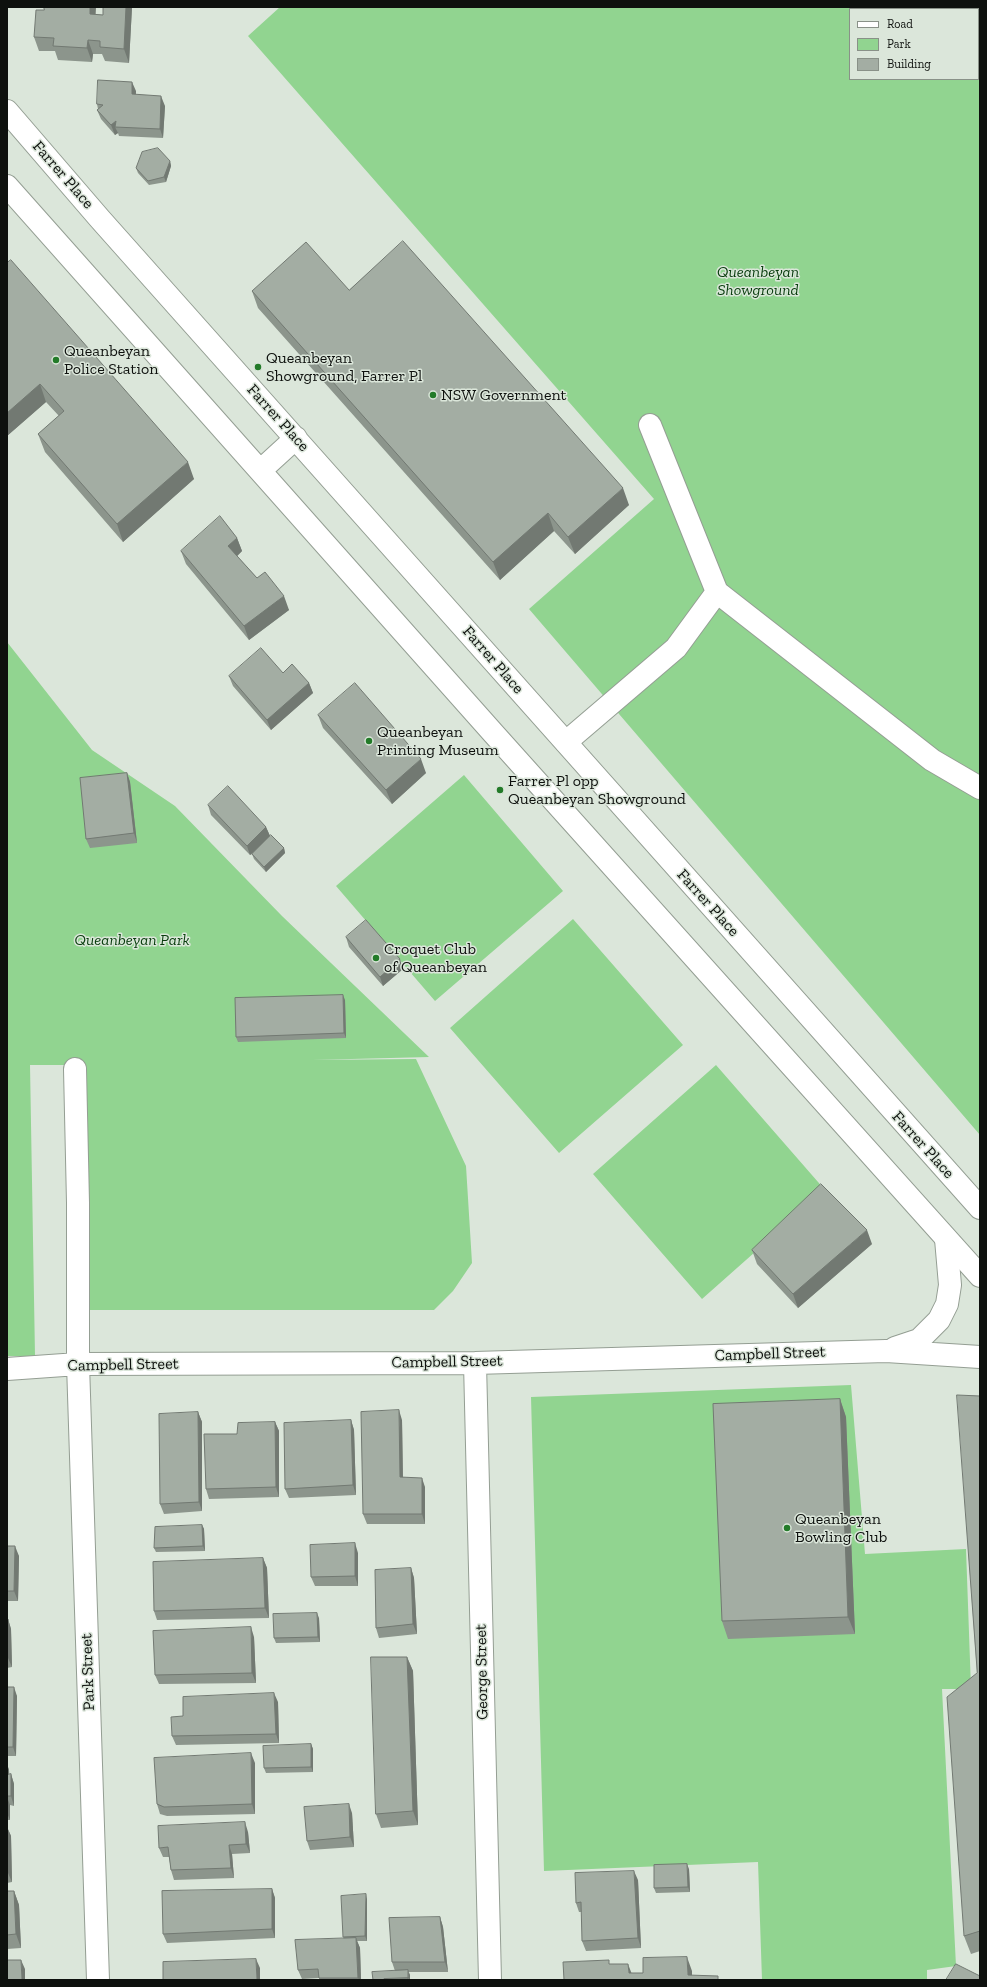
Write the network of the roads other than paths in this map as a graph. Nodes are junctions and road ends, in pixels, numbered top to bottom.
1 (7, 111) edge
2 (7, 186) edge
3 (650, 425) dead end
4 (296, 438) junction
5 (260, 470) junction
6 (717, 592) junction
7 (566, 742) junction
8 (980, 788) edge
9 (75, 1069) dead end
10 (980, 1208) edge
11 (946, 1239) junction
12 (980, 1276) edge
13 (886, 1351) junction
14 (980, 1358) edge
15 (474, 1363) junction
16 (78, 1364) junction
17 (7, 1369) edge
18 (98, 1980) edge
19 (490, 1980) edge

1 - 4 main road, Farrer Place
2 - 5 main road
3 - 6 main road
4 - 5 main road
4 - 7 main road, Farrer Place
5 - 11 main road
6 - 7 main road
6 - 8 main road
7 - 10 main road, Farrer Place
9 - 16 main road, Park Street
11 - 12 main road
11 - 13 main road, Campbell Street
13 - 14 main road, Campbell Street
13 - 15 main road, Campbell Street
15 - 16 main road, Campbell Street
15 - 19 main road, George Street
16 - 17 main road, Campbell Street
16 - 18 main road, Park Street

